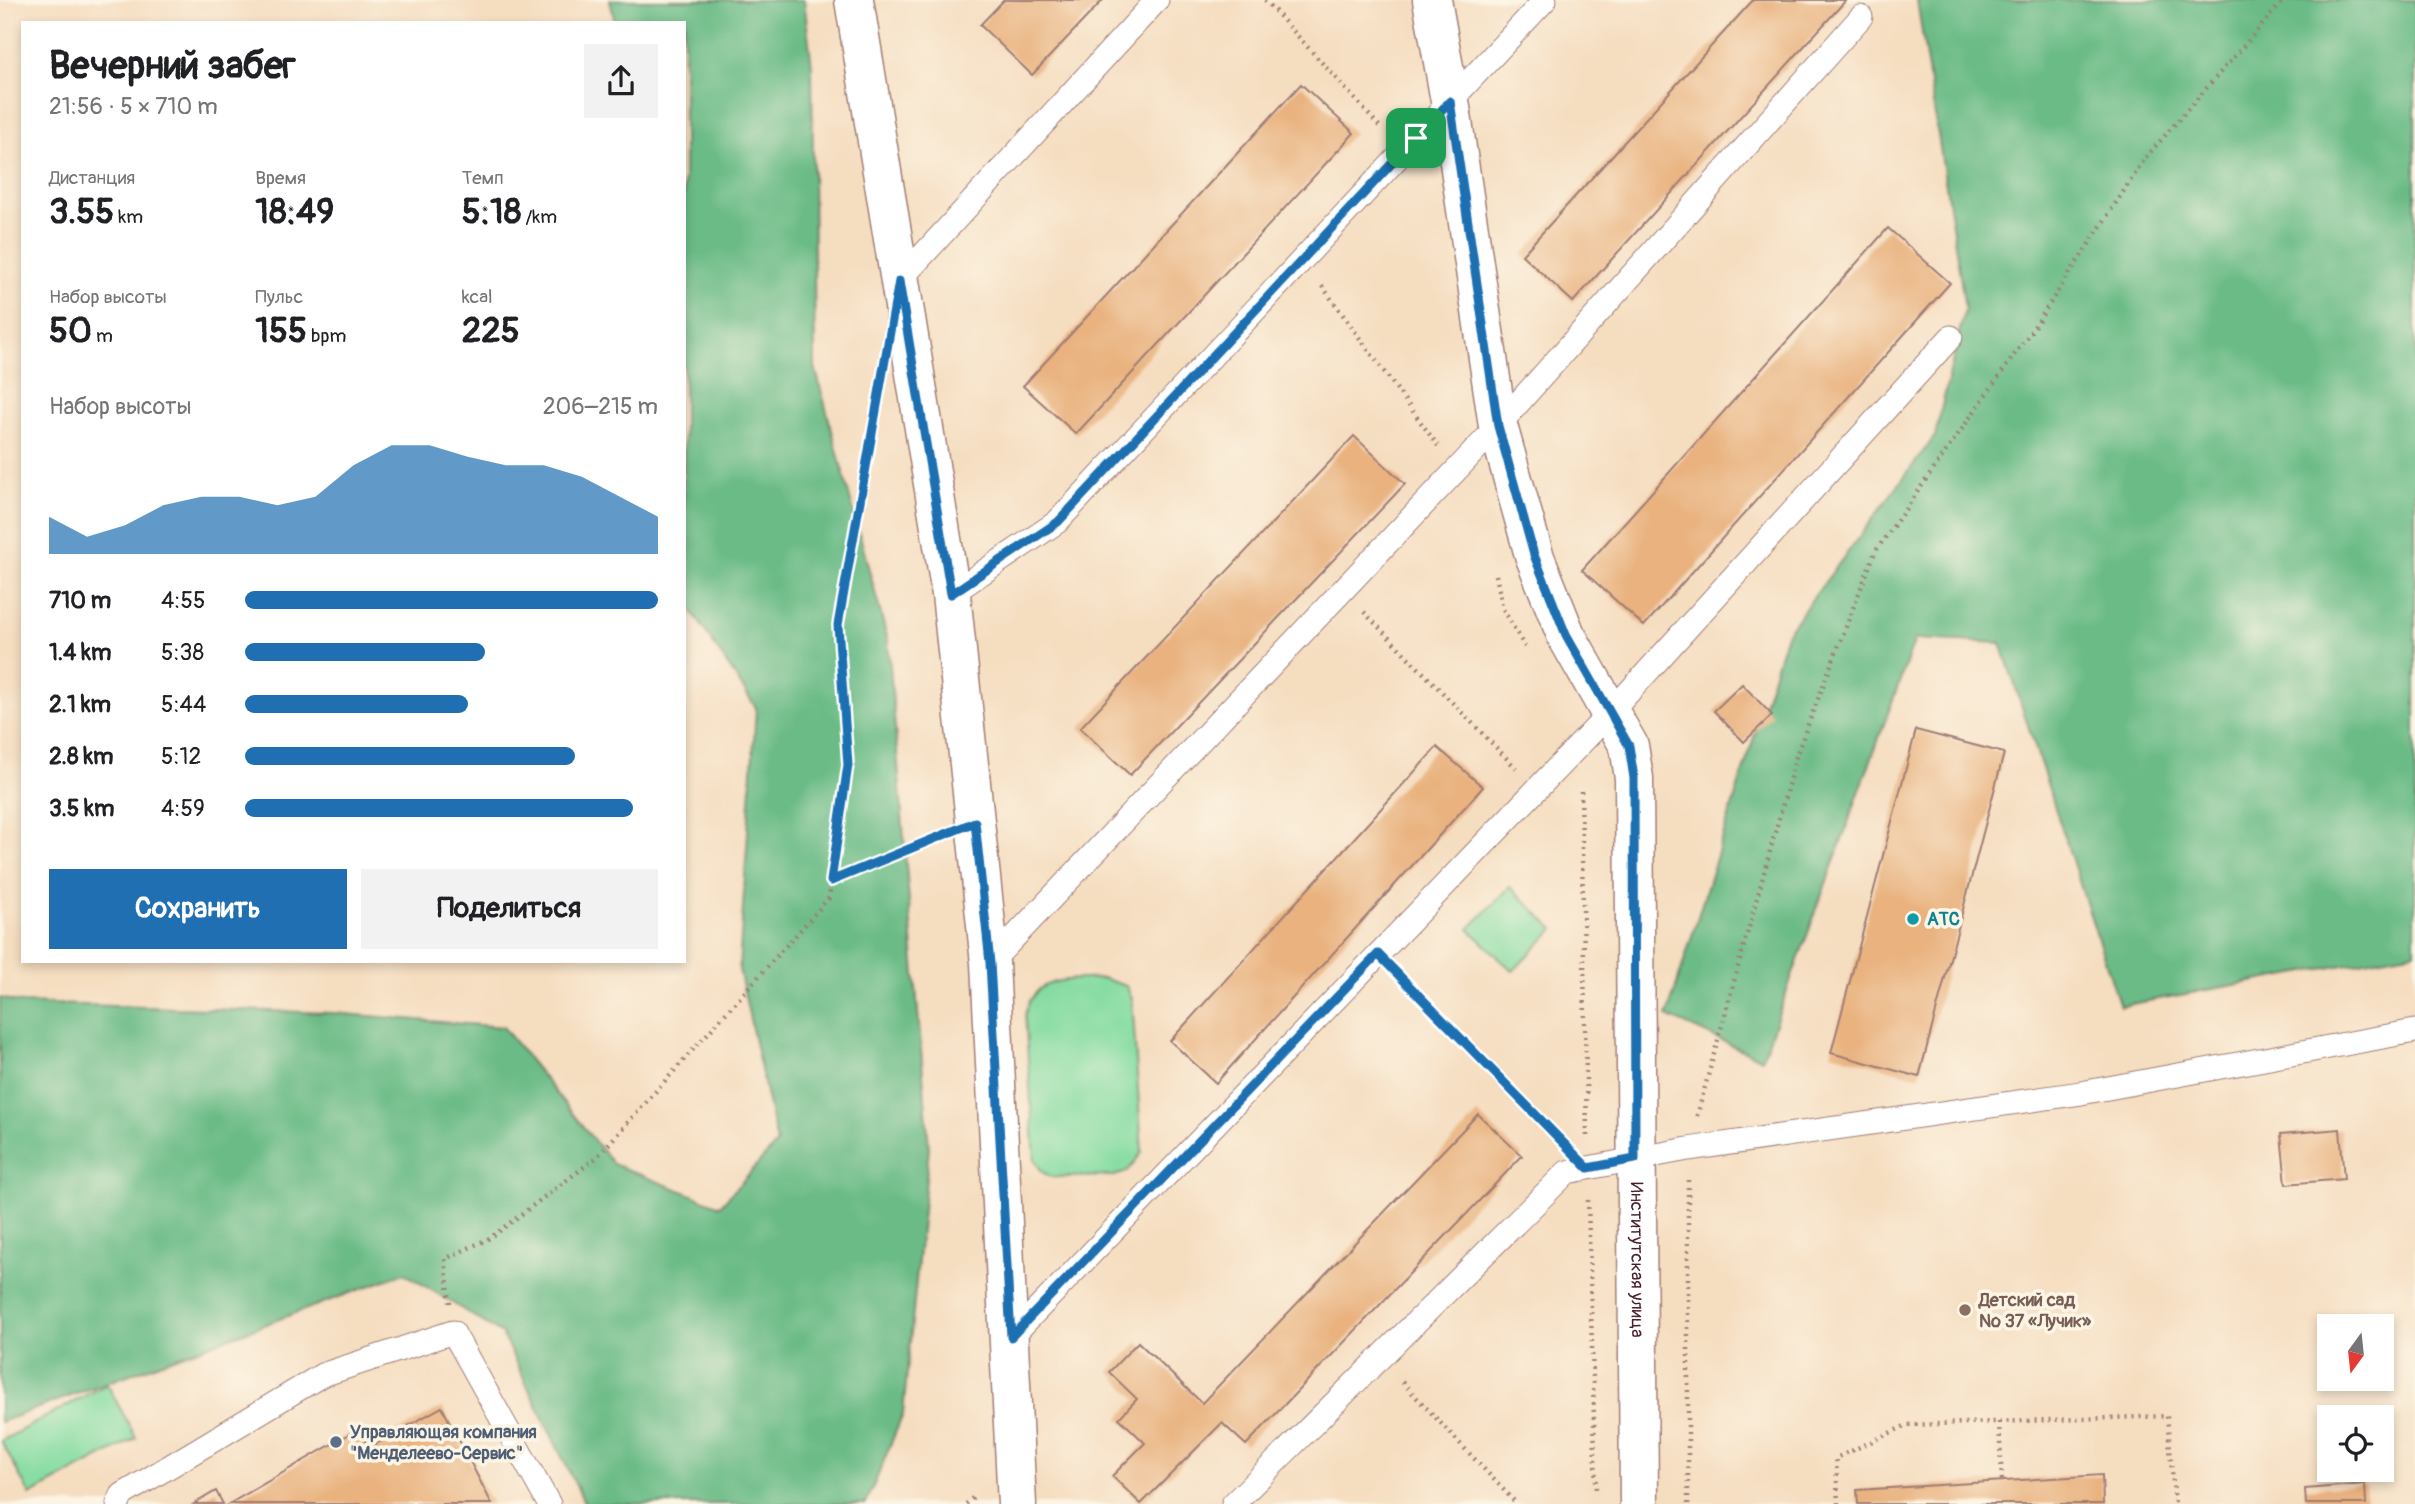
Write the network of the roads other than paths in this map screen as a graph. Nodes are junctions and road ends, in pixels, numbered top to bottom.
1 (854, 0) edge
2 (1157, 0) edge
3 (1432, 0) edge
4 (1545, 0) edge
5 (1861, 18) dead end
6 (1450, 101) junction
7 (899, 281) junction
8 (1951, 337) dead end
9 (1498, 426) junction
10 (951, 594) junction
11 (1608, 714) junction
12 (990, 963) junction
13 (2415, 1031) edge
14 (1635, 1159) junction
15 (1011, 1337) junction
16 (118, 1504) edge
17 (549, 1504) edge
18 (1017, 1504) edge
19 (1233, 1504) edge
20 (1639, 1504) edge

1 - 7 street
2 - 7 lane
3 - 6 street, Институтская улица
4 - 6 lane
5 - 9 lane
6 - 9 street, Институтская улица
6 - 10 lane
7 - 10 street
8 - 11 lane
9 - 11 street, Институтская улица
9 - 12 lane
10 - 12 street
11 - 14 street, Институтская улица
11 - 15 lane
12 - 15 street
13 - 14 lane
14 - 19 lane
14 - 20 street, Институтская улица
15 - 18 street
16 - 17 lane

